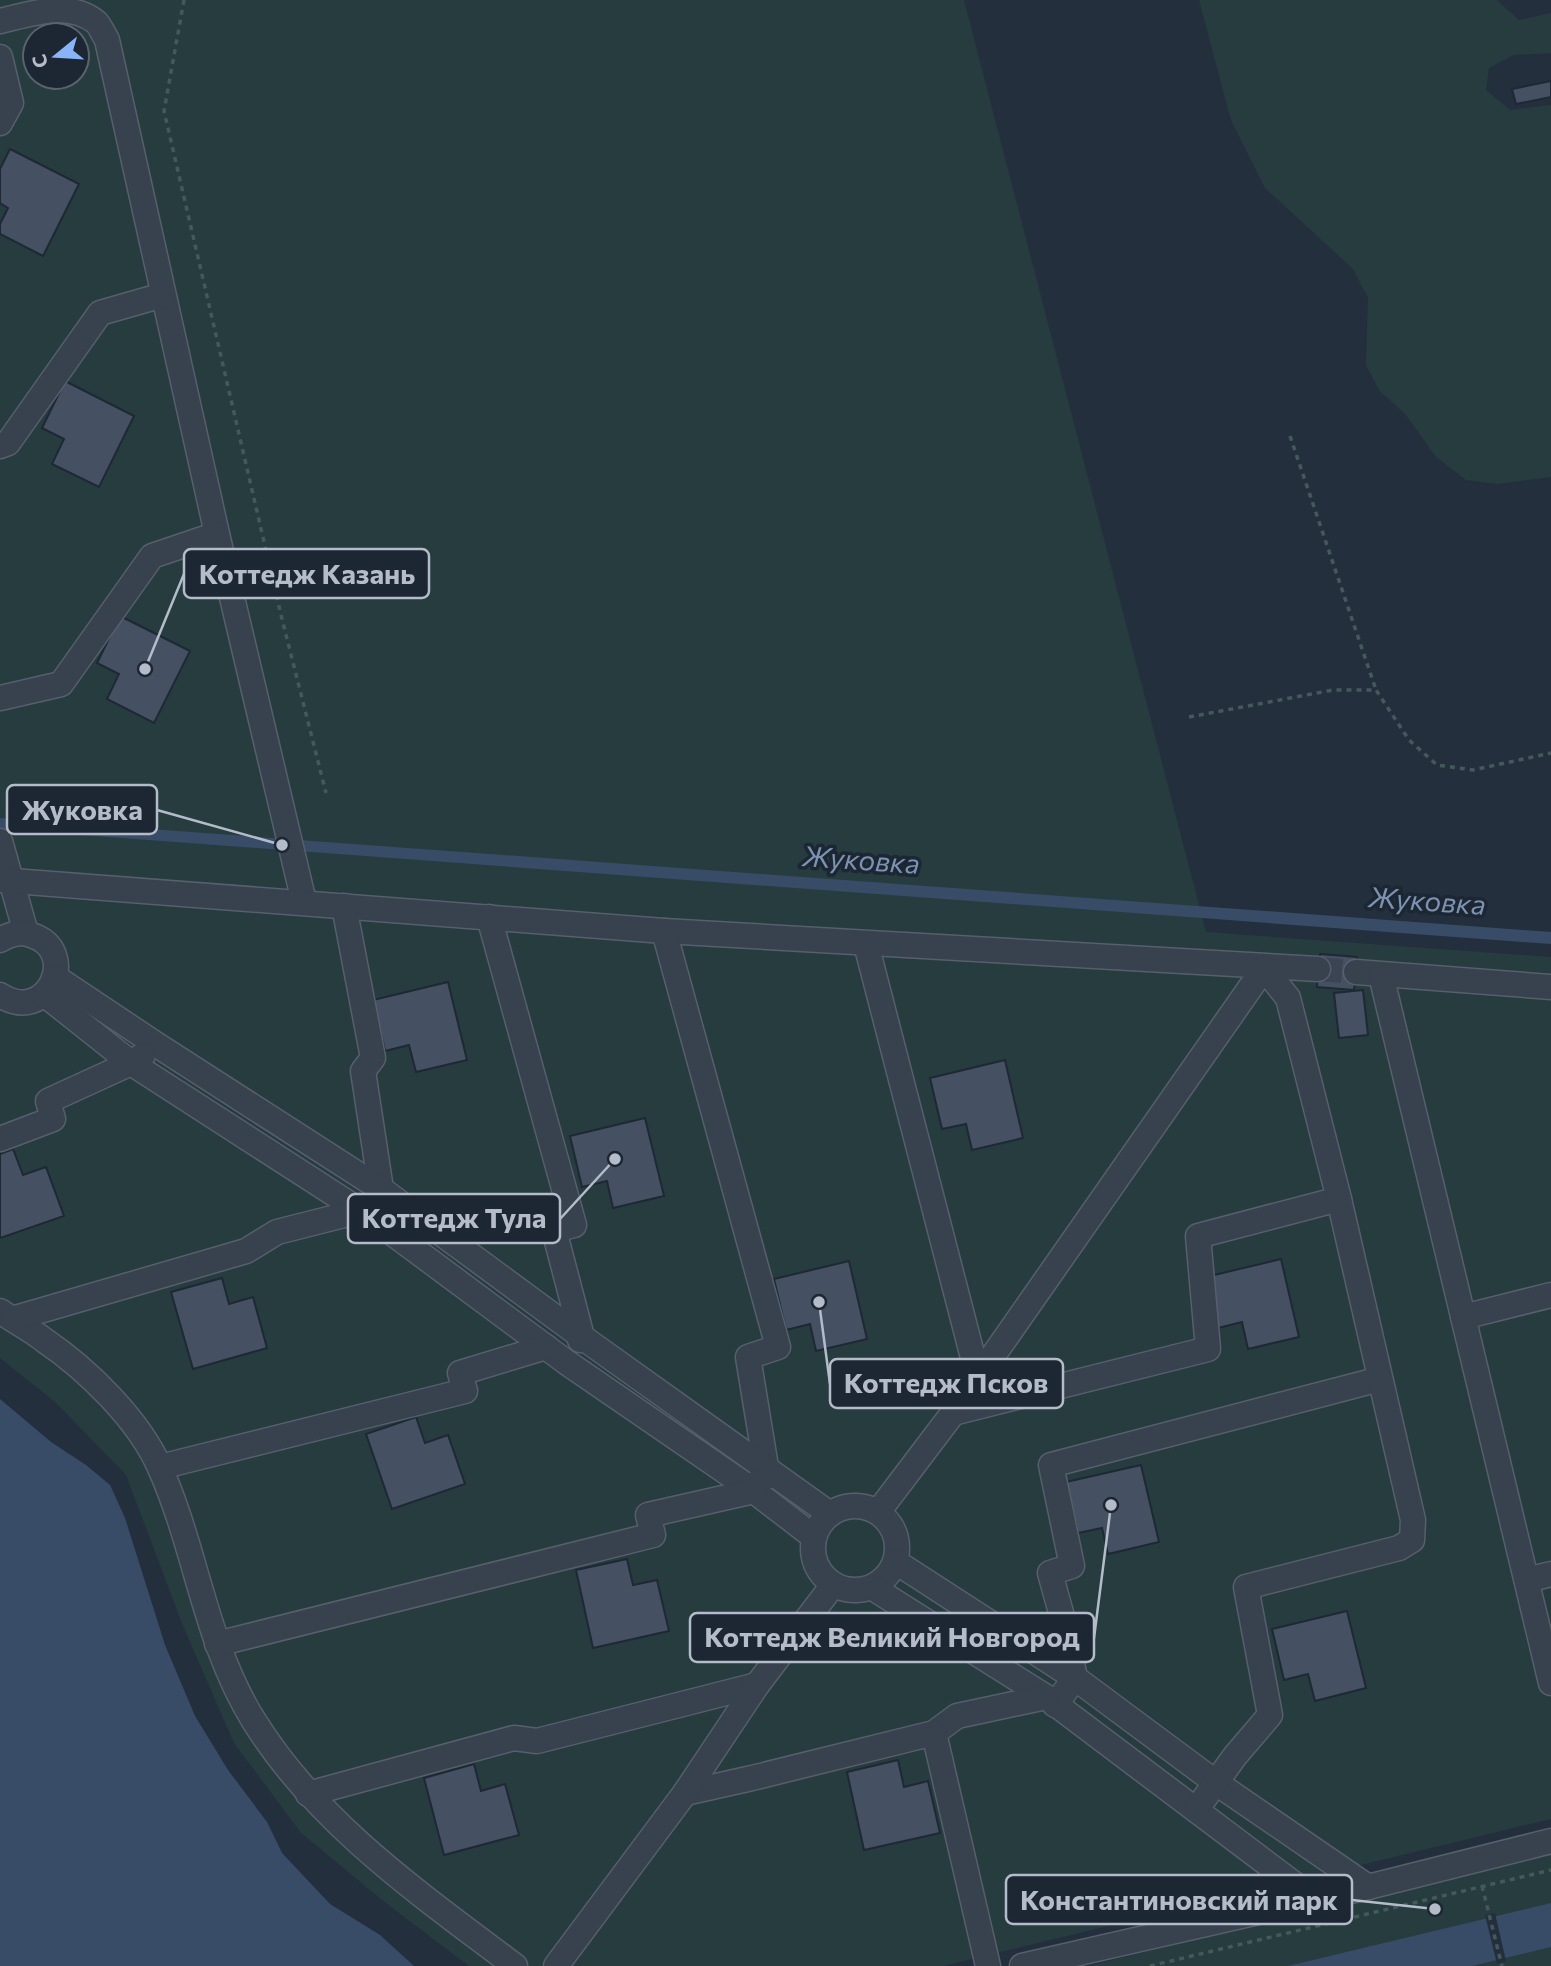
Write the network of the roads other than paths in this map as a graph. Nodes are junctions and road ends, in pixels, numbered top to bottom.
1 (0, 21) edge
2 (0, 57) edge
3 (0, 123) edge
4 (163, 295) junction
5 (0, 446) edge
6 (217, 534) junction
7 (0, 698) edge
8 (1, 844) edge
9 (6, 881) edge
10 (304, 902) junction
11 (344, 906) junction
12 (489, 917) junction
13 (664, 931) junction
14 (26, 933) junction
15 (0, 939) edge
16 (866, 944) junction
17 (1264, 968) junction
18 (1318, 969) tunnel mouth
19 (1356, 972) tunnel mouth
20 (1381, 975) junction
21 (50, 985) junction
22 (1551, 987) edge
23 (0, 995) edge
24 (157, 1045) junction
25 (131, 1063) junction
26 (0, 1139) edge
27 (382, 1189) junction
28 (1339, 1199) junction
29 (368, 1216) junction
30 (1551, 1295) edge
31 (6, 1315) edge
32 (1463, 1317) junction
33 (582, 1337) junction
34 (556, 1354) junction
35 (978, 1377) junction
36 (1380, 1379) junction
37 (953, 1413) junction
38 (160, 1467) junction
39 (766, 1467) junction
40 (754, 1490) junction
41 (878, 1512) junction
42 (830, 1514) junction
43 (786, 1516) junction
44 (814, 1537) junction
45 (896, 1562) junction
46 (1551, 1574) edge
47 (1527, 1580) junction
48 (833, 1585) junction
49 (873, 1588) junction
50 (217, 1644) junction
51 (1075, 1678) junction
52 (1551, 1683) edge
53 (757, 1685) junction
54 (1051, 1701) junction
55 (933, 1733) junction
56 (1215, 1782) junction
57 (685, 1793) junction
58 (308, 1794) junction
59 (1196, 1810) junction
60 (1551, 1841) edge
61 (1367, 1887) junction
62 (1314, 1899) junction
63 (515, 1966) edge
64 (556, 1966) edge
65 (989, 1966) edge
66 (1022, 1966) edge

1 - 4 street
2 - 3 street
4 - 5 street
4 - 6 street
6 - 7 street
6 - 10 street
8 - 9 street
9 - 10 street
9 - 14 street
10 - 11 street
11 - 12 street
11 - 27 street
12 - 13 street
12 - 33 street
13 - 16 street
13 - 39 street
14 - 15 street
14 - 21 street
16 - 17 street
16 - 35 street
17 - 18 street
17 - 28 street
17 - 35 street
19 - 20 street
20 - 22 street
20 - 32 street
21 - 23 street
21 - 24 street
21 - 25 street
24 - 25 street
24 - 27 street
25 - 26 street
25 - 29 street
27 - 29 street
27 - 33 street
28 - 36 street
28 - 37 street
29 - 31 street
29 - 34 street
30 - 32 street
31 - 38 street
32 - 47 street
33 - 34 street
33 - 39 street
34 - 38 street
34 - 40 street
35 - 37 street
36 - 51 street
36 - 56 street
37 - 41 street
38 - 50 street
39 - 40 street
39 - 42 street
39 - 43 street
40 - 43 street
40 - 50 street
41 - 42 street
41 - 45 street
42 - 44 street
43 - 44 street
44 - 48 street
45 - 49 street
45 - 51 street
46 - 47 street
47 - 52 street
48 - 49 street
48 - 53 street
49 - 54 street
50 - 58 street
51 - 54 street
51 - 56 street
53 - 57 street
53 - 58 street
54 - 55 street
54 - 59 street
55 - 57 street
55 - 65 street
56 - 59 street
56 - 61 street
57 - 64 street
58 - 63 street
59 - 62 street
60 - 61 street
61 - 62 street
62 - 66 street

